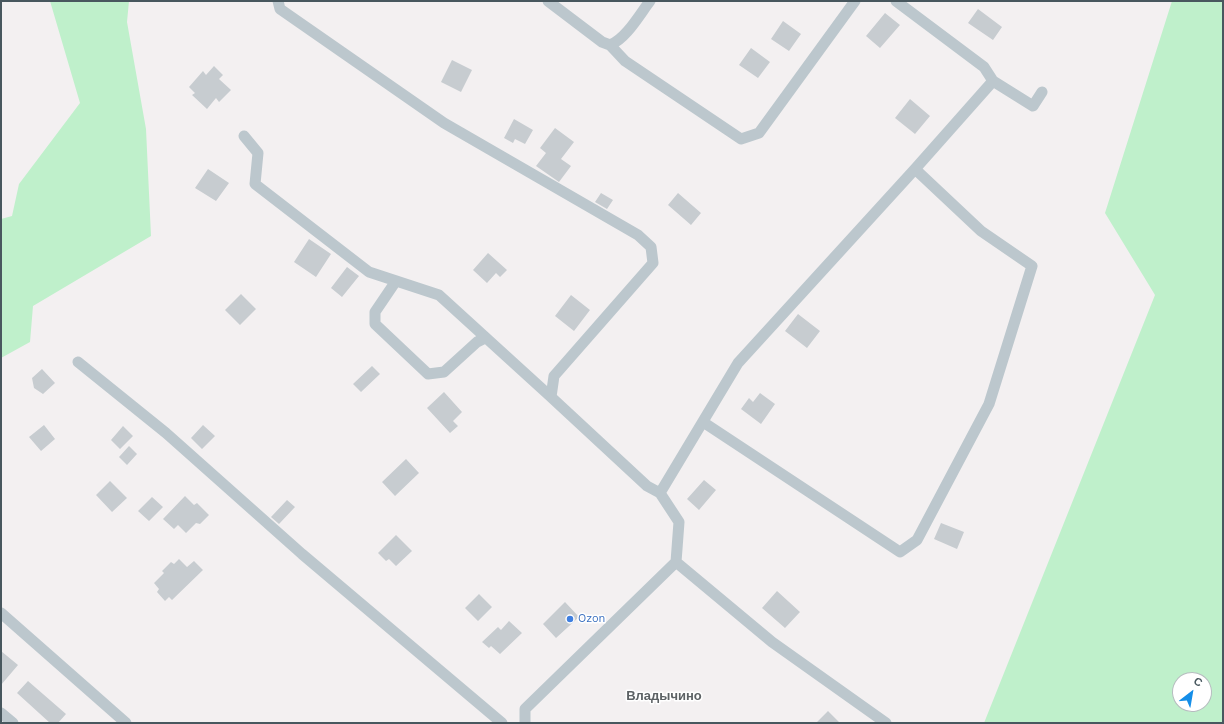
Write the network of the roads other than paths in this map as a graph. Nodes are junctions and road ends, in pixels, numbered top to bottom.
1 (278, 1) edge
2 (548, 1) edge
3 (650, 1) edge
4 (855, 1) edge
5 (896, 1) edge
6 (610, 45) junction
7 (993, 81) junction
8 (1042, 92) dead end
9 (244, 136) dead end
10 (916, 169) junction
11 (396, 281) junction
12 (485, 338) junction
13 (78, 362) dead end
14 (551, 397) junction
15 (703, 422) junction
16 (660, 493) junction
17 (676, 562) junction
18 (1, 613) edge
19 (1, 712) edge
20 (13, 723) edge
21 (126, 723) edge
22 (502, 723) edge
23 (525, 723) edge
24 (886, 723) edge

1 - 14 street
2 - 6 street
3 - 6 street
4 - 6 street
5 - 7 street
7 - 8 street
7 - 10 street
9 - 11 street
10 - 15 street
10 - 15 street
11 - 12 street
11 - 12 street
12 - 14 street
13 - 22 street
14 - 16 street
15 - 16 street
16 - 17 street
17 - 23 street
17 - 24 street
18 - 21 street
19 - 20 street

